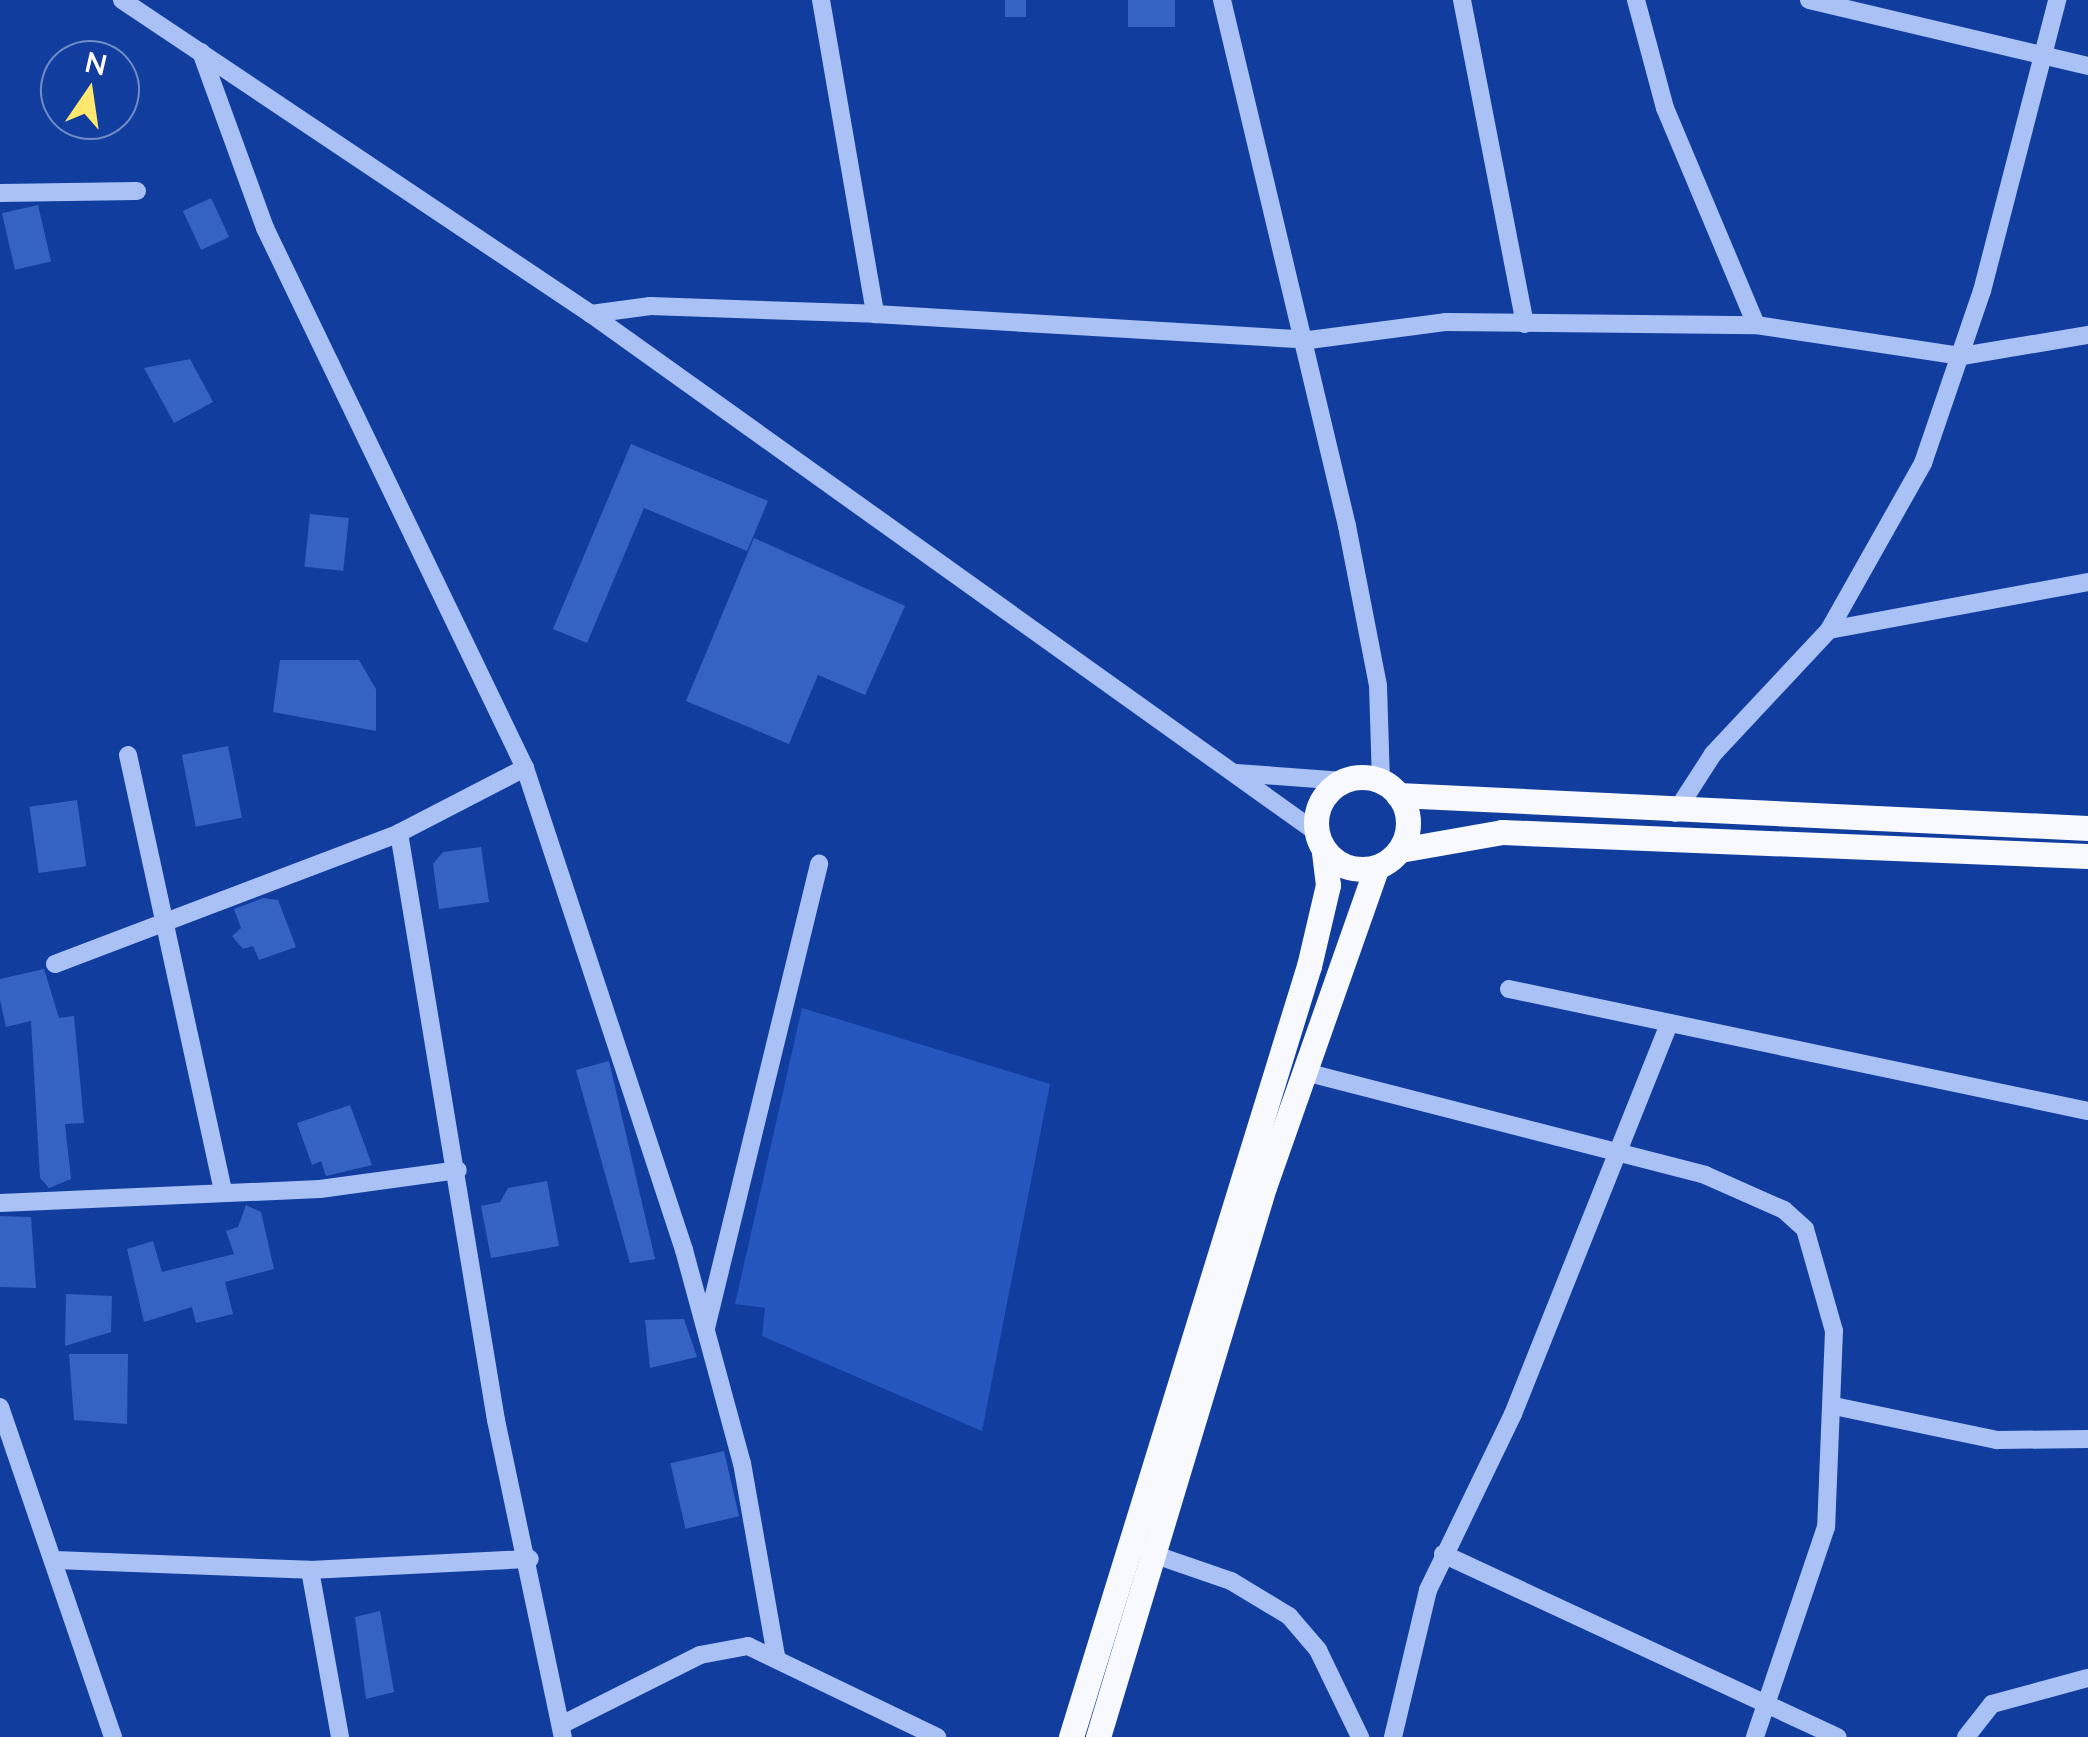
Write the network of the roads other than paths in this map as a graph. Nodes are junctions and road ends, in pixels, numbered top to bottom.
1 (122, 0) edge
2 (821, 0) edge
3 (1222, 0) edge
4 (1462, 0) edge
5 (1636, 0) edge
6 (1809, 0) edge
7 (2056, 0) edge
8 (140, 5) edge
9 (201, 52) junction
10 (2039, 55) junction
11 (2088, 66) edge
12 (137, 190) dead end
13 (0, 193) edge
14 (590, 314) junction
15 (875, 314) junction
16 (1525, 324) junction
17 (1756, 325) junction
18 (2088, 336) edge
19 (1309, 340) junction
20 (1962, 356) junction
21 (2088, 582) edge
22 (1828, 630) junction
23 (128, 756) dead end
24 (526, 768) junction
25 (1236, 773) junction
26 (1344, 781) junction
27 (1389, 788) junction
28 (1674, 814) junction
29 (1954, 824) junction
30 (2088, 828) edge
31 (399, 833) junction
32 (1320, 841) junction
33 (1400, 850) junction
34 (1954, 852) junction
35 (2088, 856) edge
36 (819, 864) dead end
37 (1377, 867) junction
38 (160, 918) junction
39 (55, 964) dead end
40 (1508, 989) dead end
41 (1668, 1024) junction
42 (1305, 1072) junction
43 (2088, 1111) edge
44 (1611, 1152) junction
45 (458, 1170) junction
46 (223, 1191) junction
47 (0, 1204) edge
48 (704, 1339) junction
49 (1834, 1406) junction
50 (0, 1407) edge
51 (2088, 1439) edge
52 (1141, 1550) junction
53 (1443, 1554) junction
54 (530, 1559) junction
55 (55, 1560) junction
56 (310, 1570) junction
57 (776, 1656) junction
58 (2088, 1678) edge
59 (1768, 1705) junction
60 (562, 1731) edge
61 (113, 1737) edge
62 (340, 1737) edge
63 (937, 1737) edge
64 (1071, 1737) edge
65 (1098, 1737) edge
66 (1360, 1737) edge
67 (1393, 1737) edge
68 (1755, 1737) edge
69 (1838, 1737) edge
70 (1966, 1737) edge

1 - 8 street
2 - 15 street
3 - 19 street
4 - 16 street
5 - 17 street
6 - 10 street
7 - 10 street
8 - 9 street
9 - 14 street
9 - 24 street
10 - 11 street
10 - 20 street
12 - 13 street
14 - 15 street
14 - 25 street
15 - 19 street
16 - 17 street
16 - 19 street
17 - 20 street
18 - 20 street
19 - 27 street
20 - 22 street
21 - 22 street
22 - 28 street
23 - 38 street
24 - 31 street
24 - 48 street
25 - 26 street
25 - 32 street
26 - 27 main road
26 - 32 main road
27 - 28 main road
27 - 33 main road
28 - 29 main road
29 - 30 main road
29 - 34 main road
31 - 38 street
31 - 45 street
32 - 37 main road
32 - 52 main road
33 - 34 main road
33 - 37 main road
34 - 35 main road
36 - 48 street
37 - 42 main road
38 - 39 street
38 - 46 street
40 - 41 street
41 - 43 street
41 - 44 street
42 - 44 street
42 - 52 main road
44 - 49 street
44 - 53 street
45 - 46 street
45 - 54 street
46 - 47 street
48 - 57 street
49 - 51 street
49 - 59 street
50 - 55 street
52 - 64 main road
52 - 65 main road
52 - 66 street
53 - 59 street
53 - 67 street
54 - 56 street
54 - 60 street
55 - 56 street
55 - 61 street
56 - 62 street
57 - 60 street
57 - 63 street
58 - 70 street
59 - 68 street
59 - 69 street

